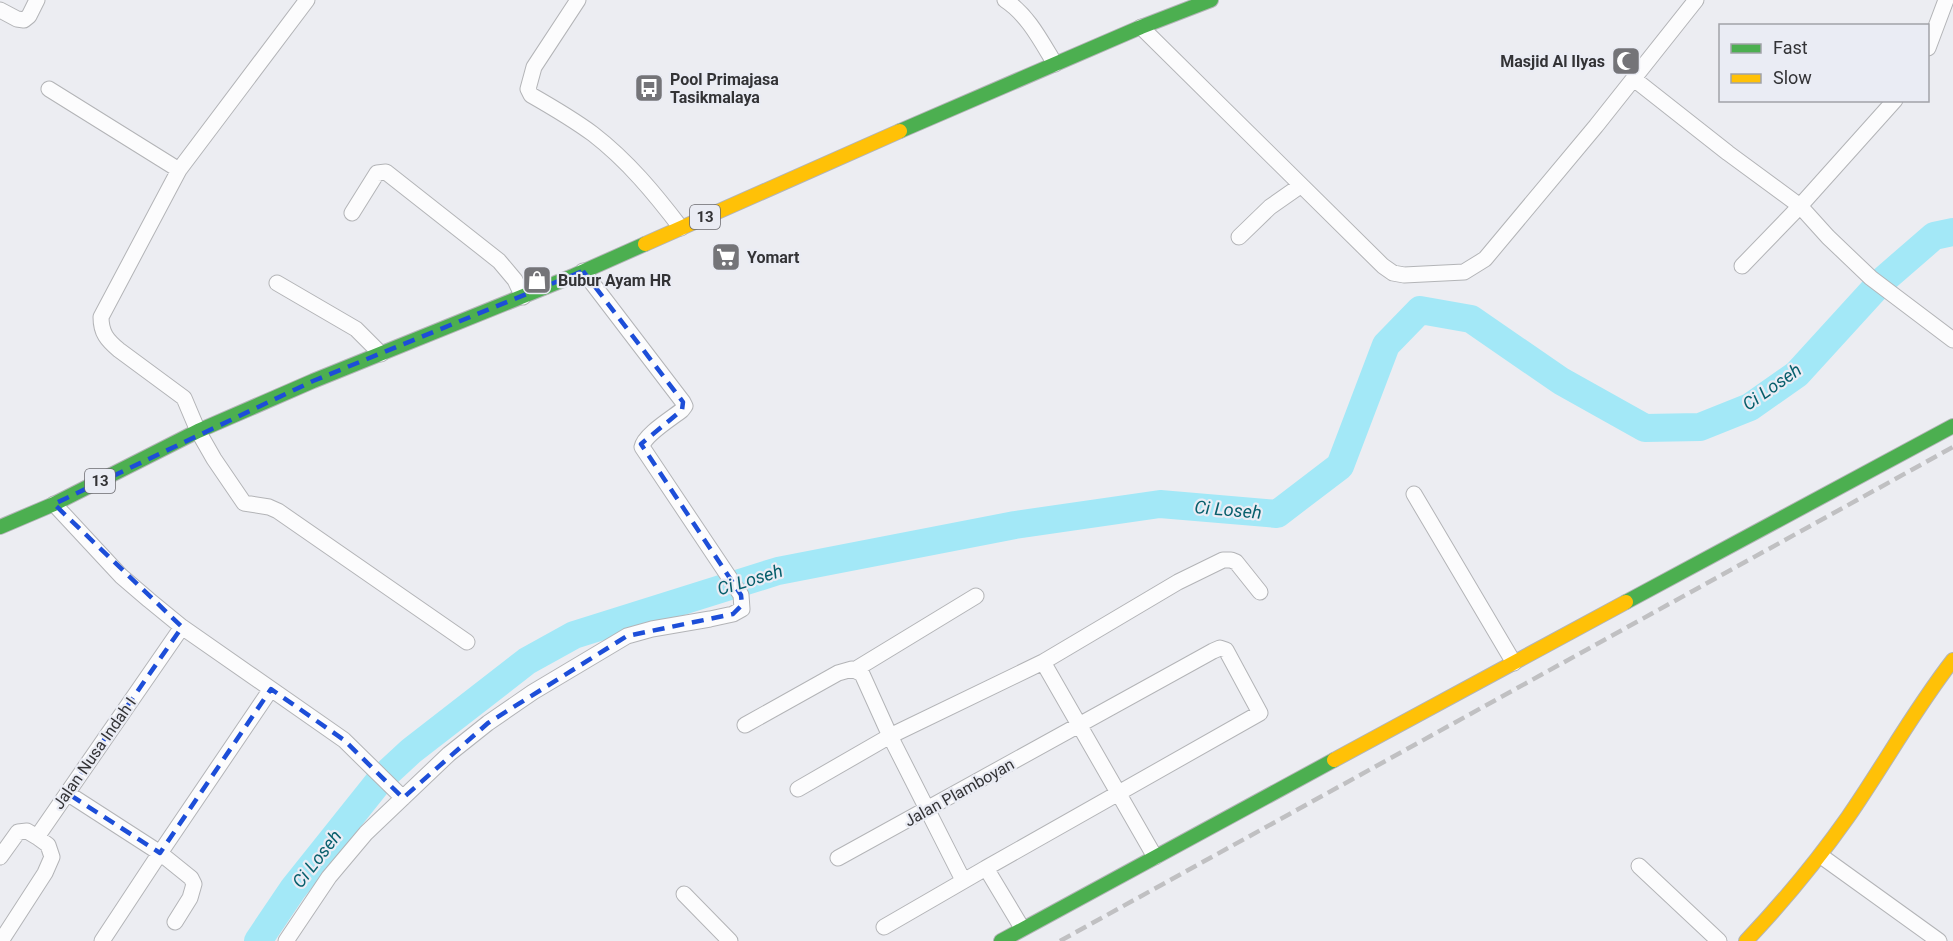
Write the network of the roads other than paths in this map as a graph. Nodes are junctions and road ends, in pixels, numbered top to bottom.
1 (38, 0) edge
2 (307, 0) edge
3 (579, 0) edge
4 (1211, 0) edge
5 (1696, 0) edge
6 (1946, 0) edge
7 (1014, 2) edge
8 (0, 10) edge
9 (1141, 27) junction
10 (1929, 45) edge
11 (1055, 64) junction
12 (1634, 79) junction
13 (49, 89) dead end
14 (1893, 102) edge
15 (179, 170) junction
16 (1300, 186) junction
17 (1800, 206) junction
18 (352, 213) dead end
19 (681, 228) junction
20 (1239, 237) dead end
21 (1742, 266) dead end
22 (583, 271) junction
23 (278, 283) dead end
24 (523, 297) junction
25 (1953, 340) edge
26 (381, 354) junction
27 (1953, 426) edge
28 (198, 431) junction
29 (1414, 494) dead end
30 (54, 504) junction
31 (0, 527) edge
32 (1260, 592) dead end
33 (976, 596) dead end
34 (182, 627) junction
35 (468, 642) dead end
36 (1953, 660) edge
37 (1042, 662) junction
38 (1514, 663) junction
39 (856, 669) junction
40 (271, 689) junction
41 (745, 725) dead end
42 (1080, 725) junction
43 (890, 736) junction
44 (798, 789) dead end
45 (67, 793) junction
46 (1118, 794) junction
47 (403, 798) junction
48 (927, 811) junction
49 (37, 837) junction
50 (160, 853) junction
51 (1821, 856) junction
52 (0, 857) edge
53 (1155, 857) junction
54 (838, 858) dead end
55 (1639, 866) dead end
56 (986, 868) junction
57 (963, 880) junction
58 (684, 894) dead end
59 (175, 922) dead end
60 (884, 927) dead end
61 (1022, 928) junction
62 (2, 941) edge
63 (102, 941) edge
64 (286, 941) edge
65 (730, 941) edge
66 (1002, 941) edge
67 (1719, 941) edge
68 (1746, 941) edge
69 (1939, 941) edge

1 - 8 street
2 - 15 street
3 - 19 street
4 - 9 main road, 13
5 - 12 street
6 - 10 street
7 - 11 street
9 - 11 main road, 13
9 - 16 street
11 - 19 main road, 13
12 - 16 street
12 - 17 street
13 - 15 street
14 - 17 street
15 - 28 street
16 - 20 street
17 - 21 street
17 - 25 street
18 - 24 street
19 - 22 main road, 13
22 - 24 main road, 13
22 - 47 street
23 - 26 street
24 - 26 main road, 13
26 - 28 main road, 13
27 - 38 main road
28 - 30 main road, 13
28 - 35 street
29 - 38 street
30 - 31 main road, 13
30 - 34 street
32 - 37 street
33 - 39 street
34 - 40 street
34 - 45 street, Jalan Nusa Indah I
36 - 51 main road
37 - 42 street
37 - 43 street
38 - 53 main road
39 - 41 street
39 - 43 street
40 - 47 street
40 - 50 street
42 - 46 street
42 - 46 street, Jalan Plamboyan
42 - 48 street, Jalan Plamboyan
43 - 44 street
43 - 48 street
45 - 49 street, Jalan Nusa Indah I
45 - 50 street
46 - 53 street
46 - 56 street
47 - 64 street
48 - 54 street, Jalan Plamboyan
48 - 57 street
49 - 52 street
49 - 62 street
50 - 59 street
50 - 63 street
51 - 68 main road
51 - 69 street
53 - 61 main road
55 - 67 street
56 - 57 street
56 - 61 street
57 - 60 street
58 - 65 street
61 - 66 main road

